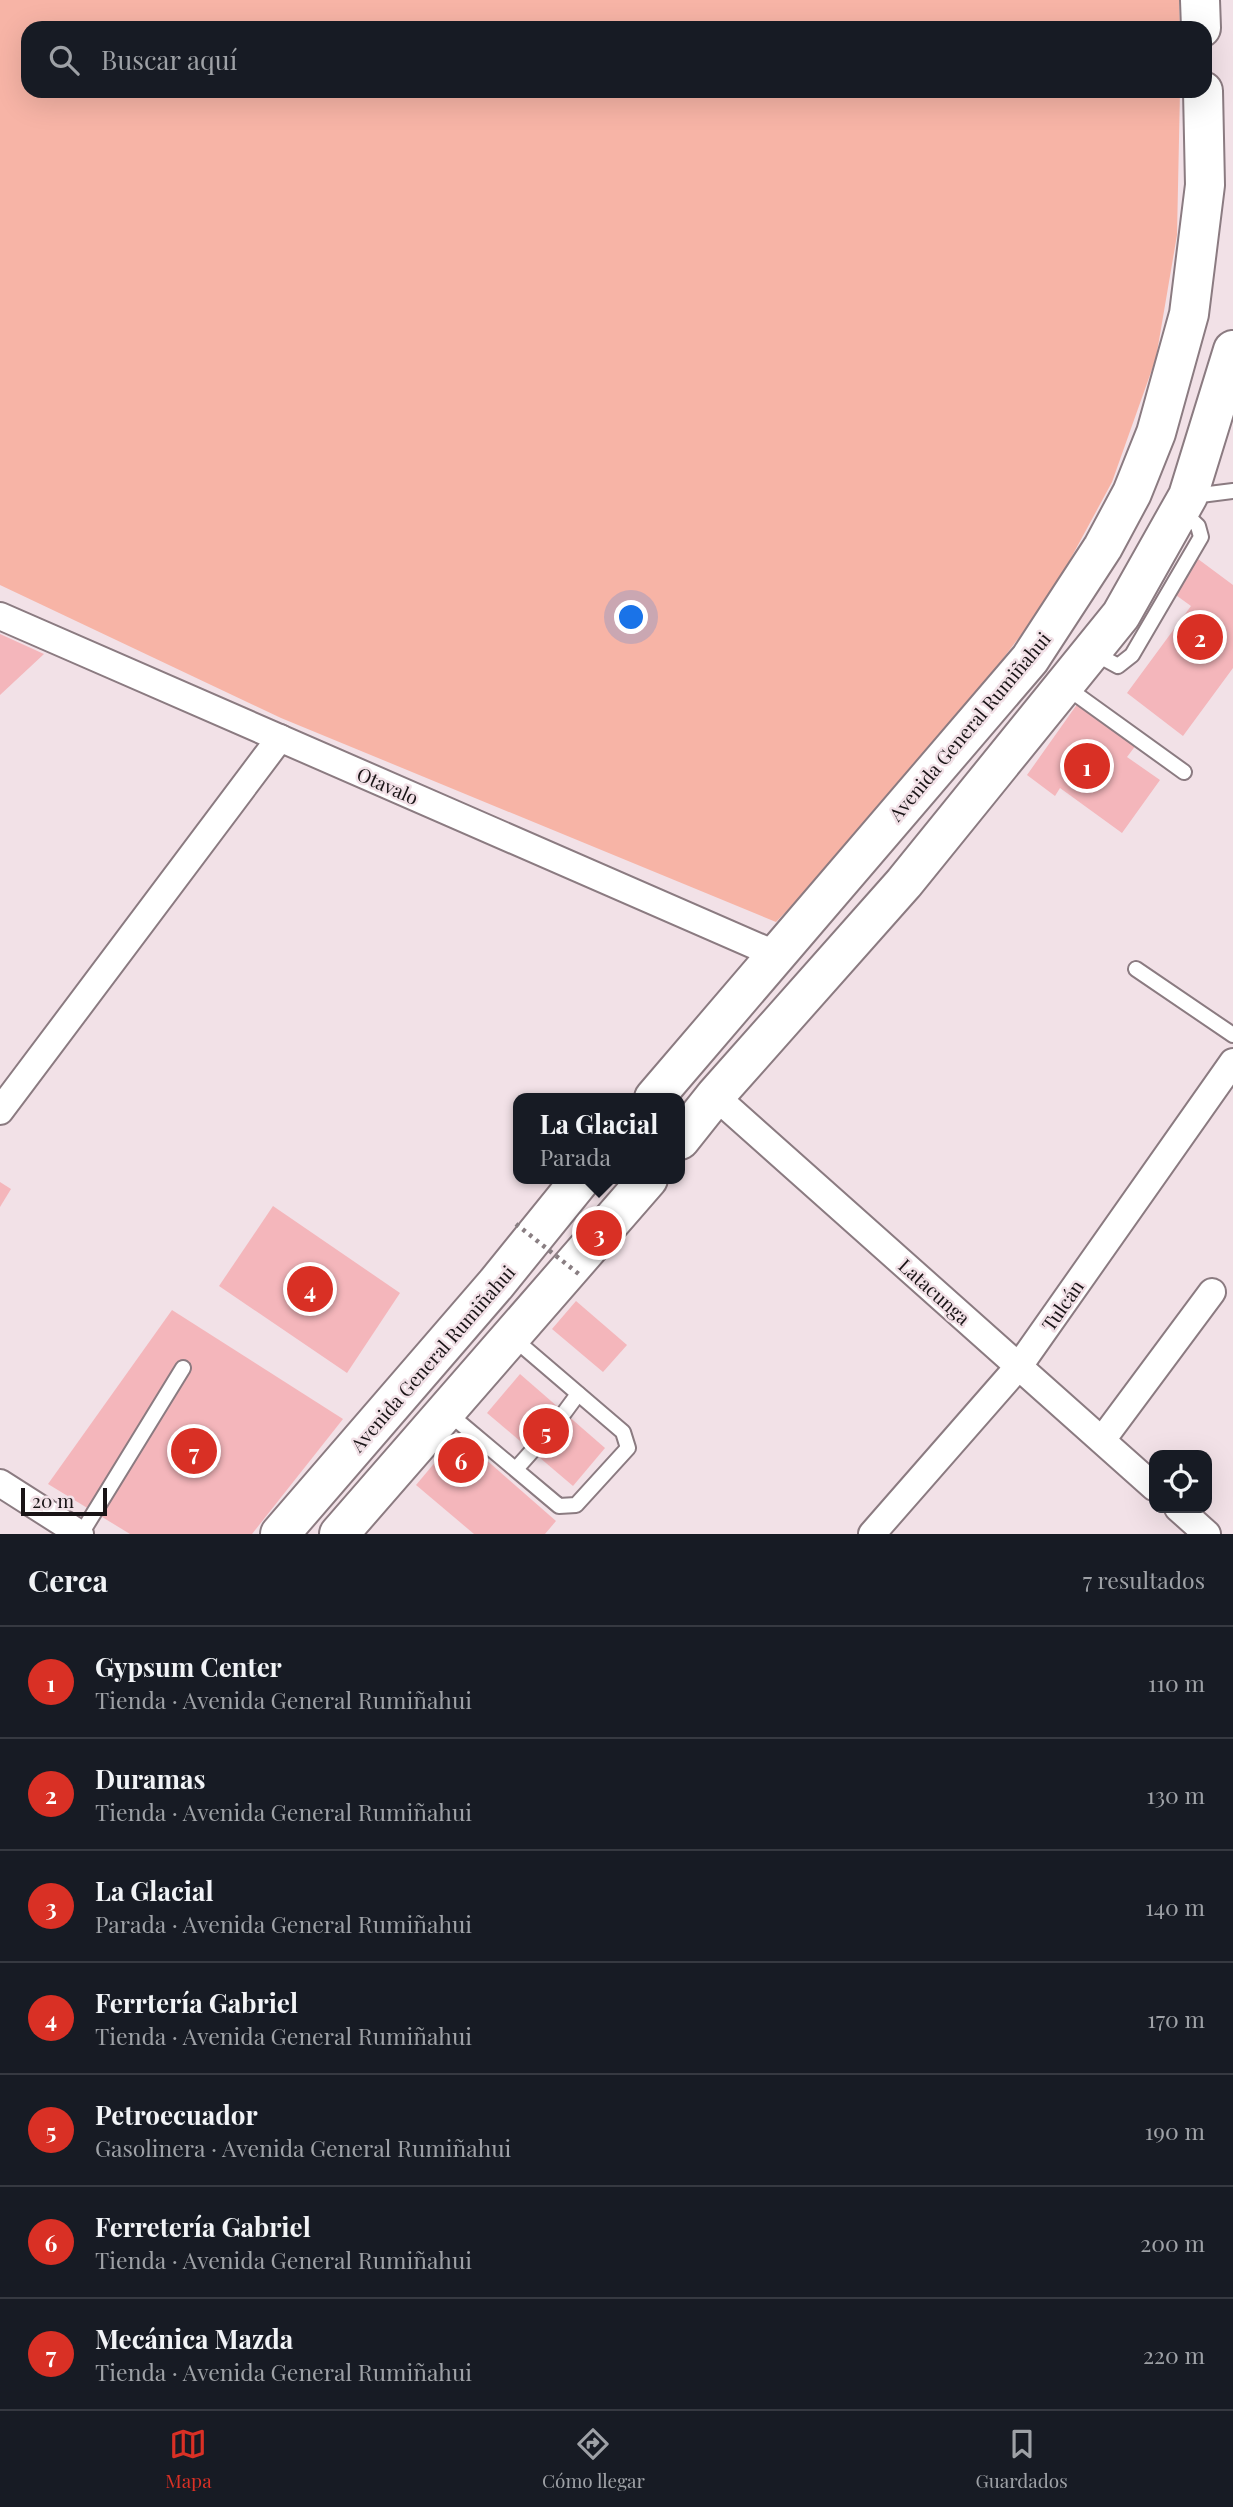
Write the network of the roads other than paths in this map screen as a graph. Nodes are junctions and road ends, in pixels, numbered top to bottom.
1 (1200, 0) edge
2 (1201, 21) edge
3 (1202, 98) edge
4 (1233, 350) edge
5 (1233, 491) edge
6 (1184, 503) junction
7 (0, 616) edge
8 (1065, 687) junction
9 (280, 738) junction
10 (1184, 772) dead end
11 (777, 955) junction
12 (1136, 969) dead end
13 (1233, 1035) edge
14 (1233, 1062) edge
15 (658, 1093) edge
16 (715, 1096) junction
17 (0, 1111) edge
18 (685, 1134) edge
19 (577, 1184) edge
20 (644, 1184) edge
21 (1212, 1292) dead end
22 (511, 1336) junction
23 (1019, 1366) junction
24 (183, 1368) dead end
25 (579, 1394) junction
26 (446, 1411) junction
27 (564, 1413) dead end
28 (1102, 1440) junction
29 (533, 1451) dead end
30 (516, 1469) junction
31 (1149, 1482) edge
32 (0, 1483) edge
33 (1184, 1513) edge
34 (80, 1534) edge
35 (280, 1534) edge
36 (338, 1534) edge
37 (872, 1534) edge
38 (1207, 1534) edge

1 - 2 highway
3 - 11 highway, Avenida General Rumiñahui
4 - 6 highway
5 - 6 lane
6 - 8 highway
7 - 9 street, Otavalo
8 - 10 lane
8 - 16 highway
9 - 11 street, Otavalo
9 - 17 street
11 - 15 highway, Avenida General Rumiñahui
12 - 13 lane
14 - 23 street, Tulcán
16 - 18 highway
16 - 23 street, Latacunga
19 - 35 highway, Avenida General Rumiñahui
20 - 22 highway
21 - 28 street
22 - 25 lane
22 - 26 highway
23 - 28 street, Latacunga
23 - 37 street, Tulcán
24 - 34 lane
25 - 27 lane
25 - 30 lane
26 - 30 lane
26 - 36 highway
28 - 31 street, Latacunga
29 - 30 lane
32 - 34 street
33 - 38 street

